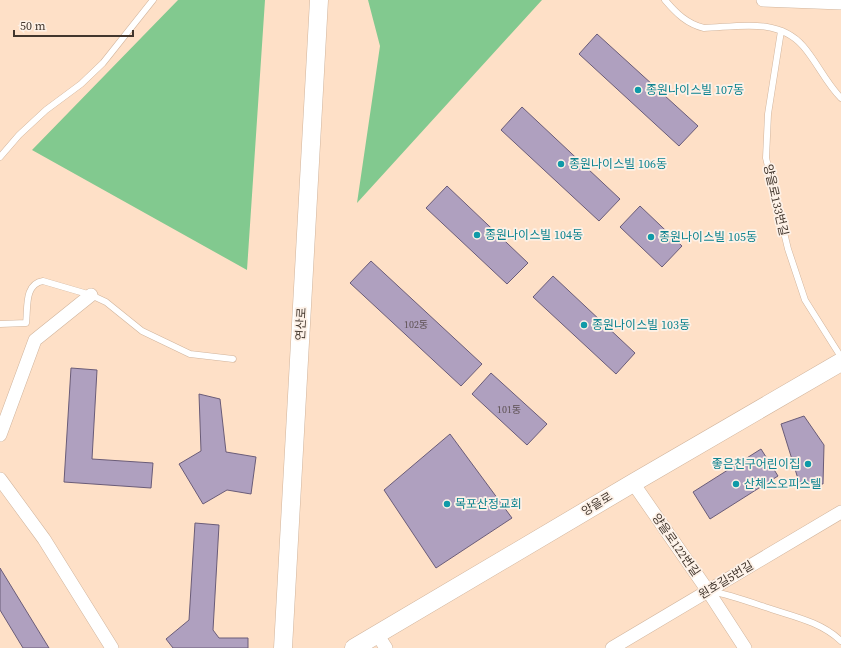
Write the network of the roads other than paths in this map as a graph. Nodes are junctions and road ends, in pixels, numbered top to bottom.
1 (153, 0) edge
2 (319, 0) edge
3 (665, 0) edge
4 (763, 0) edge
5 (841, 3) edge
6 (781, 31) junction
7 (841, 98) edge
8 (0, 156) edge
9 (91, 295) junction
10 (0, 324) edge
11 (841, 356) edge
12 (233, 359) dead end
13 (841, 362) edge
14 (0, 435) edge
15 (0, 479) edge
16 (633, 483) junction
17 (841, 512) edge
18 (708, 591) junction
19 (381, 641) edge
20 (841, 641) edge
21 (112, 648) edge
22 (283, 648) edge
23 (354, 648) edge
24 (612, 648) edge
25 (744, 648) edge

1 - 8 lane
2 - 22 street, 연산로
3 - 6 lane
4 - 5 street
6 - 7 lane
6 - 11 lane, 양을로133번길
9 - 10 lane
9 - 12 lane
9 - 14 street
13 - 16 street, 양을로
15 - 21 street
16 - 18 street, 양을로122번길
16 - 19 street, 양을로
17 - 18 street, 원호길5번길
18 - 20 lane
18 - 24 street, 원호길5번길
18 - 25 street, 양을로122번길
19 - 23 street, 양을로

